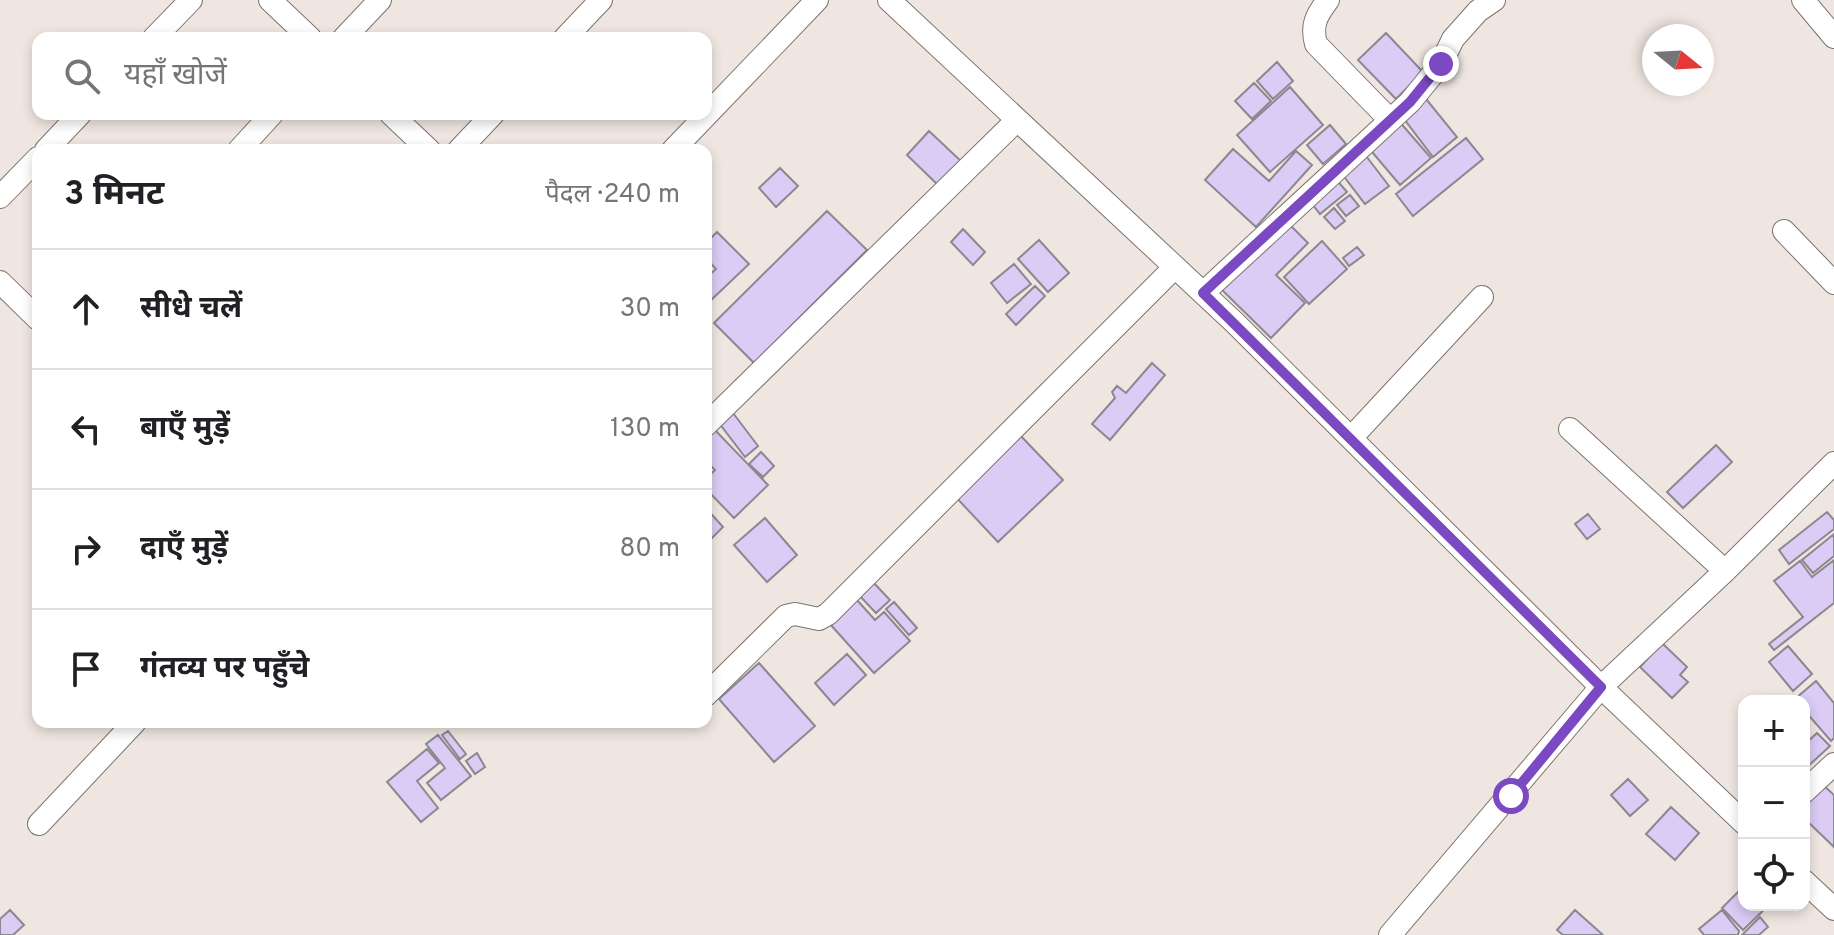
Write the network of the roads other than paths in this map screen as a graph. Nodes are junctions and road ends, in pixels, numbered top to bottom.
1 (191, 0) edge
2 (270, 0) edge
3 (380, 0) edge
4 (601, 0) edge
5 (817, 0) edge
6 (889, 0) edge
7 (1328, 0) edge
8 (1494, 0) edge
9 (1803, 0) edge
10 (160, 32) edge
11 (304, 32) edge
12 (350, 32) edge
13 (571, 32) edge
14 (1834, 37) edge
15 (712, 109) edge
16 (74, 120) edge
17 (266, 120) edge
18 (397, 120) edge
19 (487, 120) edge
20 (702, 120) edge
21 (1017, 120) junction
22 (1390, 120) junction
23 (52, 144) edge
24 (244, 144) edge
25 (423, 144) edge
26 (465, 144) edge
27 (679, 144) edge
28 (32, 164) edge
29 (0, 197) edge
30 (1784, 231) dead end
31 (1175, 267) junction
32 (0, 282) edge
33 (1834, 283) edge
34 (1203, 293) junction
35 (1482, 297) dead end
36 (32, 313) edge
37 (712, 419) edge
38 (1570, 429) dead end
39 (1351, 438) junction
40 (1834, 463) edge
41 (1725, 571) junction
42 (1601, 687) junction
43 (712, 689) edge
44 (129, 728) edge
45 (1834, 764) edge
46 (1810, 786) edge
47 (1738, 817) edge
48 (39, 824) dead end
49 (1810, 887) edge
50 (1834, 909) edge
51 (1390, 935) edge

1 - 10 street
2 - 11 street
3 - 12 street
4 - 13 street
5 - 15 street
6 - 21 street
7 - 22 street
8 - 22 street
9 - 14 street
16 - 23 street
17 - 24 street
18 - 25 street
19 - 26 street
20 - 27 street
21 - 31 street
21 - 37 street
22 - 34 street
28 - 29 street
30 - 33 street
31 - 34 street
31 - 43 street
32 - 36 street
34 - 39 street
35 - 39 street
38 - 41 street
39 - 42 street
40 - 41 street
41 - 42 street
42 - 47 street
42 - 51 street
44 - 48 street
45 - 46 street
49 - 50 street

